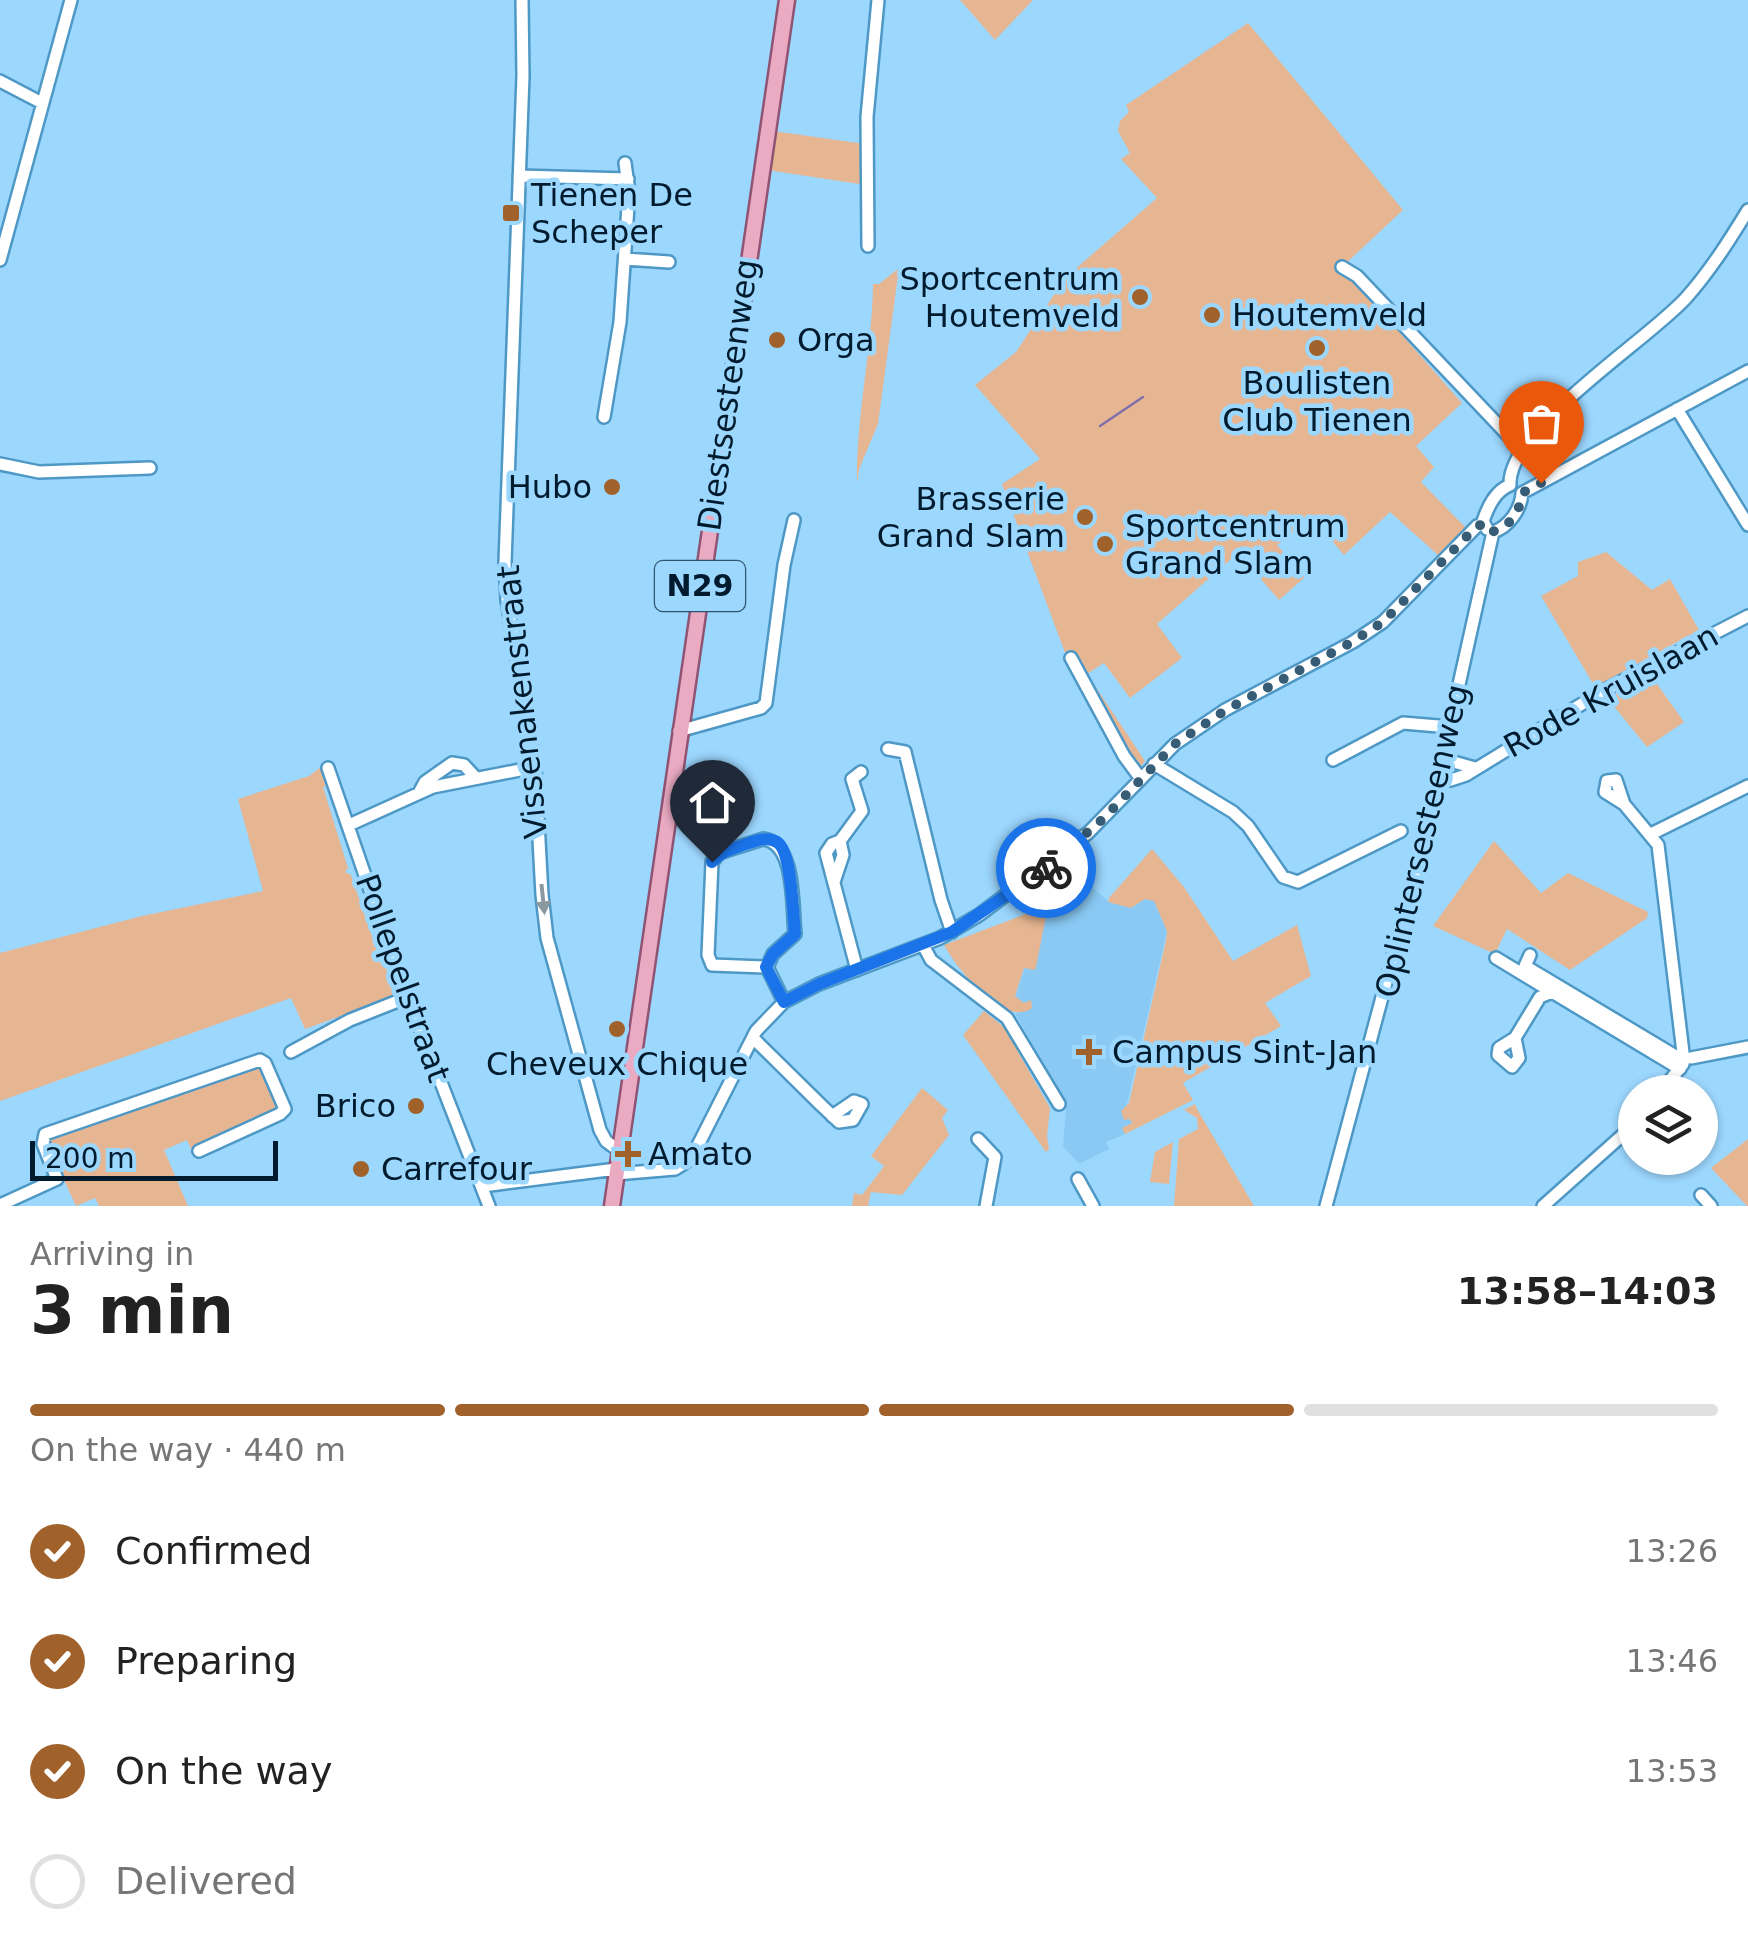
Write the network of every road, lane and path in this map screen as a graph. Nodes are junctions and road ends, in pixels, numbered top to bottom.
1 (71, 0) edge
2 (522, 0) edge
3 (788, 0) edge
4 (878, 0) edge
5 (0, 81) edge
6 (42, 104) junction
7 (625, 163) dead end
8 (519, 176) junction
9 (628, 179) junction
10 (1748, 210) edge
11 (868, 246) dead end
12 (624, 258) junction
13 (0, 260) edge
14 (669, 262) dead end
15 (1342, 267) dead end
16 (1748, 372) edge
17 (1677, 409) junction
18 (604, 417) dead end
19 (1522, 450) junction
20 (0, 464) edge
21 (150, 468) dead end
22 (1510, 485) junction
23 (1522, 493) junction
24 (794, 520) dead end
25 (1748, 525) edge
26 (1488, 528) junction
27 (1748, 616) edge
28 (1071, 658) dead end
29 (1450, 728) junction
30 (679, 731) junction
31 (888, 749) dead end
32 (1443, 759) junction
33 (1334, 760) dead end
34 (1154, 764) junction
35 (536, 767) junction
36 (328, 768) dead end
37 (1475, 768) junction
38 (861, 772) dead end
39 (476, 778) junction
40 (1439, 778) junction
41 (1140, 779) junction
42 (1748, 786) edge
43 (419, 793) junction
44 (1624, 804) dead end
45 (349, 825) junction
46 (1401, 831) dead end
47 (1651, 834) junction
48 (952, 932) junction
49 (923, 945) junction
50 (1530, 955) dead end
51 (1496, 958) dead end
52 (766, 967) junction
53 (857, 970) junction
54 (1552, 992) junction
55 (408, 997) junction
56 (784, 1002) junction
57 (752, 1038) junction
58 (1515, 1038) dead end
59 (1748, 1047) edge
60 (291, 1052) dead end
61 (1685, 1063) junction
62 (1675, 1075) edge
63 (1058, 1104) dead end
64 (832, 1116) dead end
65 (978, 1139) dead end
66 (1618, 1139) edge
67 (618, 1150) junction
68 (199, 1151) dead end
69 (616, 1172) junction
70 (1078, 1179) dead end
71 (483, 1186) junction
72 (1702, 1195) dead end
73 (0, 1205) edge
74 (488, 1206) edge
75 (612, 1206) edge
76 (986, 1206) edge
77 (1094, 1206) edge
78 (1326, 1206) edge
79 (1544, 1206) edge
80 (1711, 1206) edge

1 - 6 street
2 - 8 street, Vissenakenstraat
3 - 30 main road, Diestsesteenweg / N29
4 - 11 street
5 - 6 street
6 - 13 street
7 - 9 street
8 - 9 street
8 - 35 street, Vissenakenstraat
9 - 12 street
10 - 19 street
12 - 14 street
12 - 18 street
15 - 19 street
16 - 17 street
17 - 23 street
17 - 25 street
19 - 22 street
20 - 21 street
22 - 23 street
22 - 26 street
23 - 26 street
24 - 30 street
26 - 29 street, Oplintersesteenweg
26 - 34 street
27 - 37 street, Rode Kruislaan
28 - 41 street
29 - 32 street, Oplintersesteenweg
29 - 33 street
30 - 67 main road, Diestsesteenweg / N29
31 - 48 street
32 - 37 street, Rode Kruislaan
32 - 40 street, Oplintersesteenweg
34 - 41 street
34 - 46 street
35 - 39 street
35 -> 67 street, Vissenakenstraat
36 - 45 street, Pollepelstraat
37 - 40 street, Rode Kruislaan
38 - 53 street
39 - 43 street
39 - 43 street
40 - 78 street, Oplintersesteenweg
41 - 48 street
42 - 47 street
43 - 45 street
44 - 47 street
45 - 55 street, Pollepelstraat
47 - 61 street
48 - 49 street
49 - 53 street
49 - 63 street
50 - 61 street
51 - 54 street
52 - 52 street
52 - 56 street
53 - 56 street
54 - 58 street
54 - 61 street
55 - 60 street
55 - 71 street, Pollepelstraat
56 - 57 street
57 - 64 street
57 - 69 street
59 - 61 street
61 - 62 street
65 - 76 street
66 - 79 street
67 - 69 main road, Diestsesteenweg / N29
68 - 73 street
69 - 71 street
69 - 75 main road, Diestsesteenweg / N29
70 - 77 street
71 - 74 street, Pollepelstraat
72 - 80 street

